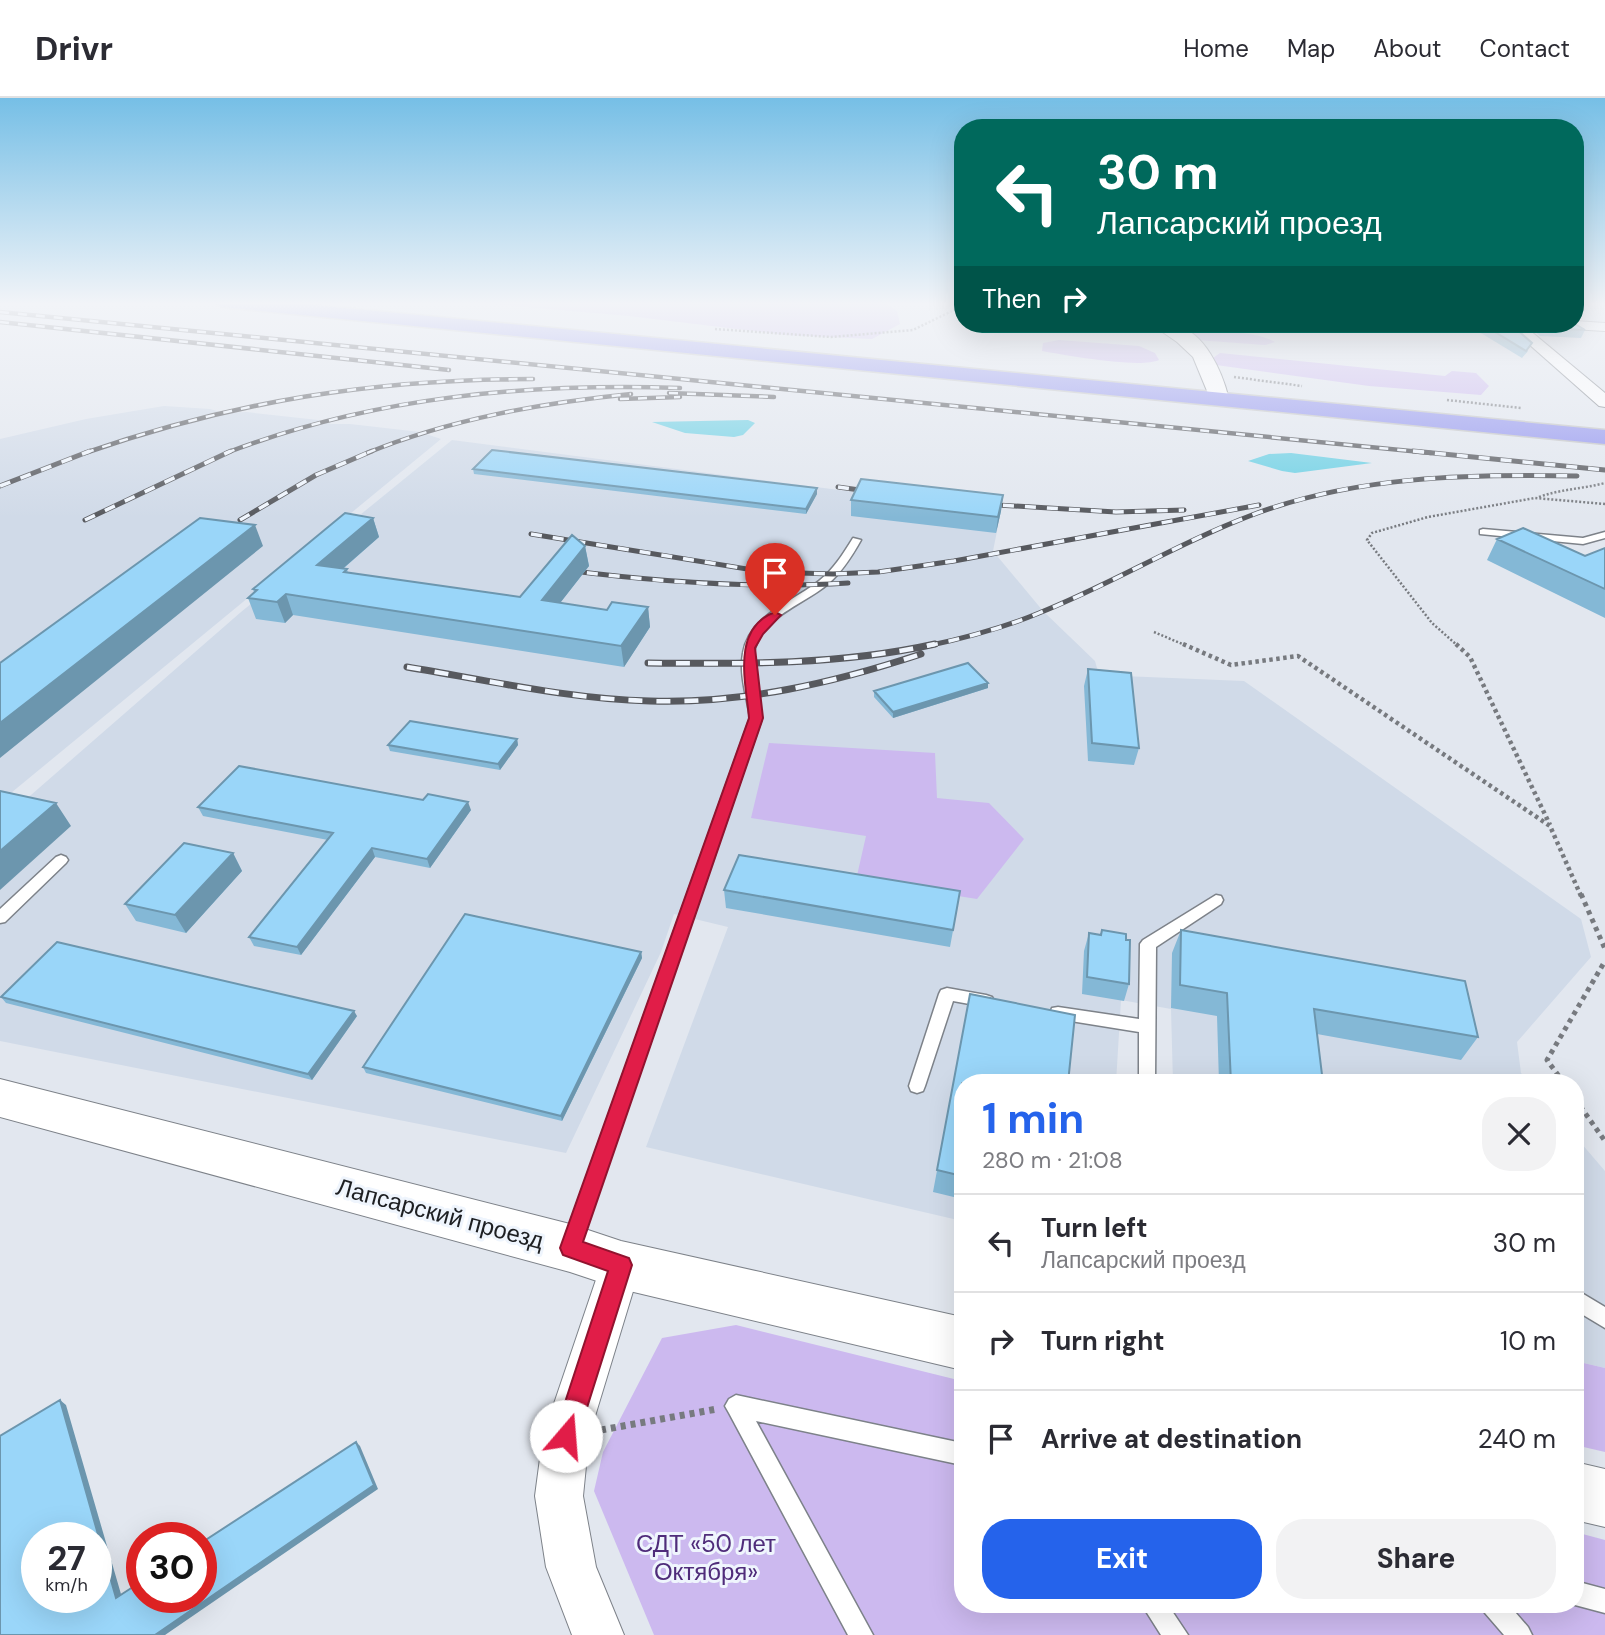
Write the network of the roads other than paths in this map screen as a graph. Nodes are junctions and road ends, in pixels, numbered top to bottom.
1 (966, 374) edge
2 (1212, 374) edge
3 (1572, 374) edge
4 (1217, 389) junction
5 (1605, 402) edge
6 (1605, 437) edge
7 (1483, 532) dead end
8 (1605, 535) edge
9 (856, 540) dead end
10 (61, 860) dead end
11 (1216, 900) dead end
12 (0, 918) edge
13 (1000, 1003) edge
14 (1040, 1010) edge
15 (1146, 1027) junction
16 (1147, 1074) edge
17 (917, 1086) dead end
18 (0, 1098) edge
19 (570, 1248) junction
20 (621, 1265) junction
21 (1584, 1305) edge
22 (1605, 1318) edge
23 (954, 1342) edge
24 (954, 1452) edge
25 (1584, 1493) edge
26 (1605, 1498) edge
27 (1584, 1595) edge
28 (1605, 1601) edge
29 (1160, 1613) edge
30 (1500, 1613) edge
31 (598, 1635) edge
32 (861, 1635) edge
33 (1176, 1635) edge
34 (1520, 1635) edge

1 - 4 highway
2 - 4 street
3 - 5 street
4 - 6 highway
7 - 8 lane
9 - 19 lane
10 - 12 lane
11 - 15 lane
13 - 17 lane
14 - 15 lane
15 - 16 lane
18 - 19 street, Лапсарский проезд
19 - 20 street, Лапсарский проезд
20 - 23 street, Лапсарский проезд
20 - 31 street
21 - 22 lane
24 - 32 lane
25 - 26 street
27 - 28 lane
29 - 33 lane
30 - 34 lane

